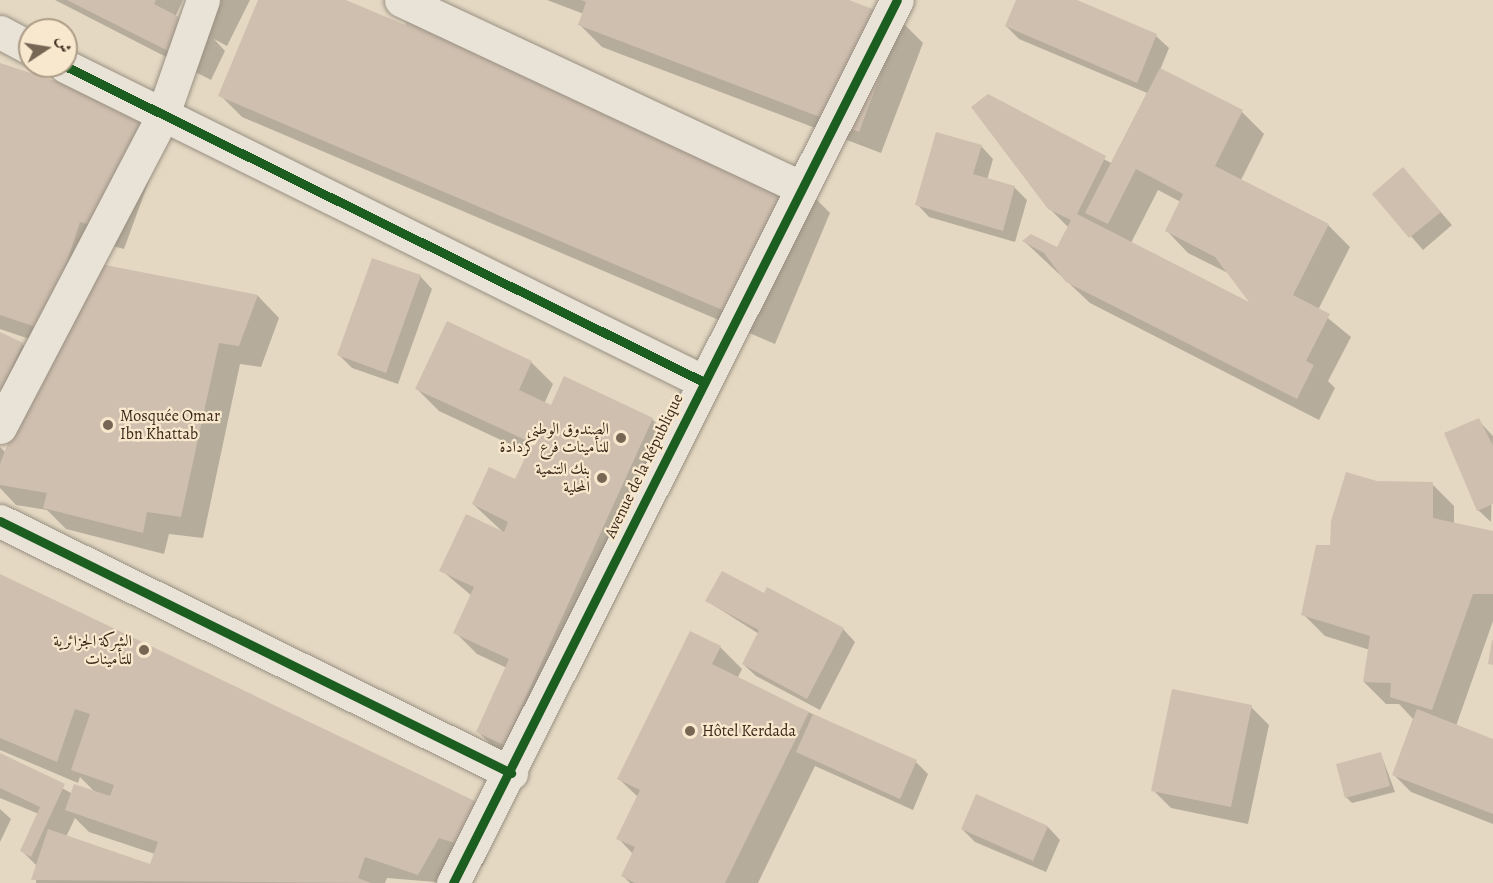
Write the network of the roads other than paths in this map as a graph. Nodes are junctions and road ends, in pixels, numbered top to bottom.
1 (202, 0) edge
2 (401, 0) edge
3 (897, 0) edge
4 (0, 32) edge
5 (18, 42) edge
6 (78, 73) edge
7 (162, 117) junction
8 (801, 187) junction
9 (702, 381) junction
10 (0, 427) edge
11 (0, 521) edge
12 (511, 773) junction
13 (453, 883) edge

1 - 7 street
2 - 8 street
3 - 8 street, Avenue de la République
4 - 5 street
6 - 7 street
7 - 9 street
7 - 10 street
8 - 9 street, Avenue de la République
9 - 12 street, Avenue de la République
11 - 12 street
12 - 13 street, Avenue de la République

